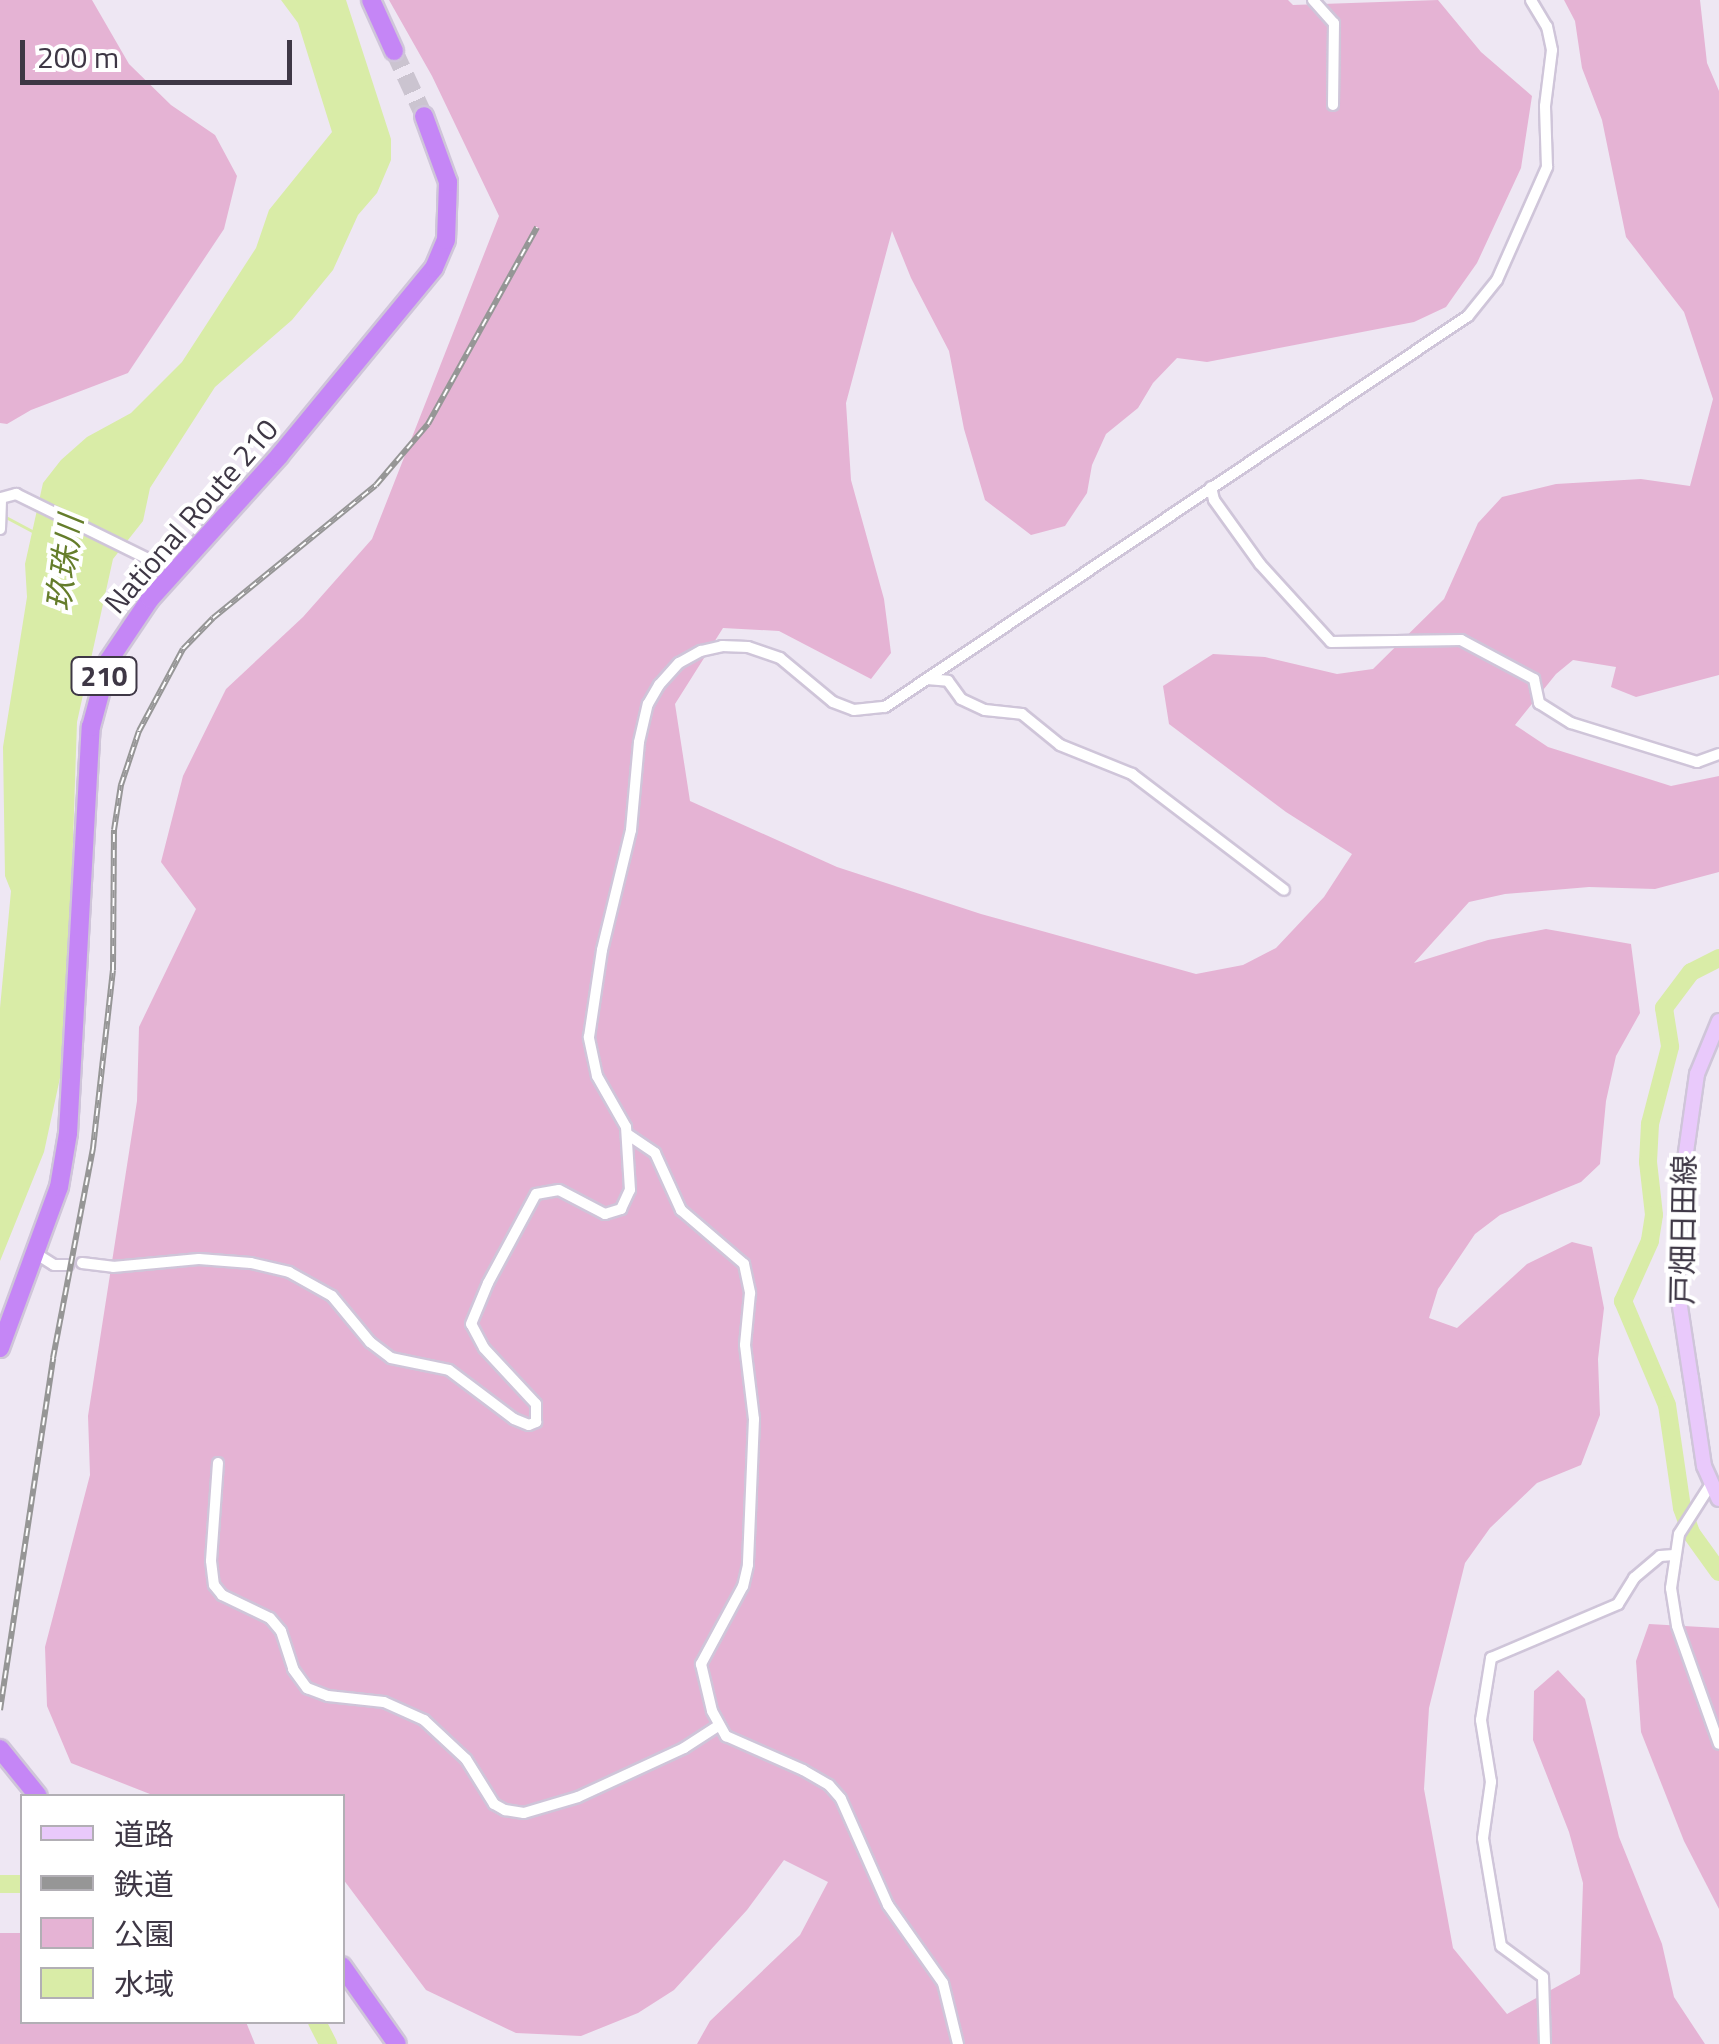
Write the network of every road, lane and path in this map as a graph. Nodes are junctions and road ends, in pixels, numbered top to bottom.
1 (370, 0) edge
2 (1313, 0) edge
3 (1531, 0) edge
4 (394, 52) tunnel mouth
5 (1333, 105) dead end
6 (424, 116) tunnel mouth
7 (1211, 487) junction
8 (0, 529) edge
9 (177, 567) junction
10 (926, 679) junction
11 (1719, 754) edge
12 (1284, 890) dead end
13 (1719, 1022) edge
14 (627, 1134) junction
15 (35, 1254) junction
16 (82, 1263) dead end
17 (68, 1266) dead end
18 (0, 1348) edge
19 (218, 1463) dead end
20 (1710, 1484) junction
21 (1719, 1498) edge
22 (1674, 1554) junction
23 (718, 1726) junction
24 (1719, 1744) edge
25 (0, 1749) edge
26 (36, 1794) edge
27 (345, 1970) edge
28 (397, 2044) edge
29 (958, 2044) edge
30 (1545, 2044) edge

1 - 4 highway
2 - 5 street
3 - 7 street
6 - 9 highway, National Route 210 / 210
7 - 10 street
7 - 11 street
8 - 9 street
9 - 15 highway, National Route 210 / 210
10 - 12 street
10 - 14 street
13 - 20 main road, 戸畑日田線
14 - 16 street
14 - 23 street
15 - 17 street
15 - 18 highway, National Route 210 / 210
19 - 23 street
20 - 21 main road, 戸畑日田線
20 - 22 street
22 - 24 street
22 - 30 street
23 - 29 street
25 - 26 highway
27 - 28 highway

